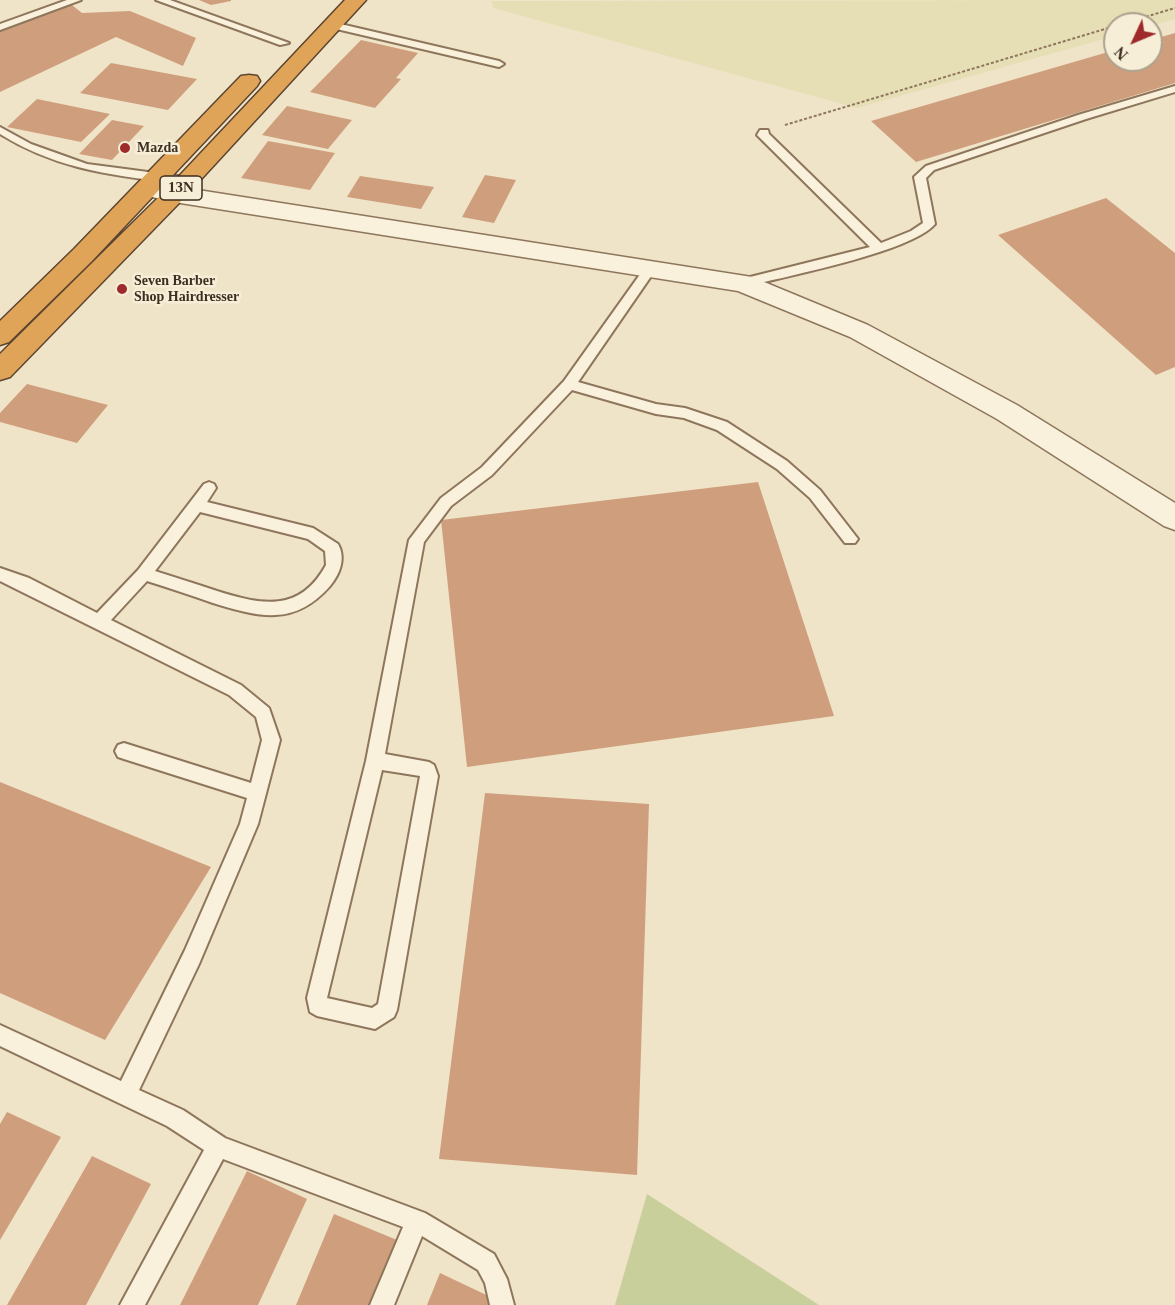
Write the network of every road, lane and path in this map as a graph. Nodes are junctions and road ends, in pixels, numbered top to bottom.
1 (76, 0) edge
2 (161, 0) edge
3 (328, 0) edge
4 (356, 0) edge
5 (332, 25) junction
6 (0, 27) edge
7 (1103, 30) edge
8 (271, 57) junction
9 (499, 64) dead end
10 (1175, 89) edge
11 (1, 130) edge
12 (764, 132) joint
13 (166, 186) junction
14 (876, 249) junction
15 (650, 269) junction
16 (743, 283) junction
17 (0, 336) edge
18 (0, 370) edge
19 (569, 384) junction
20 (209, 489) dead end
21 (196, 505) junction
22 (1175, 518) edge
23 (850, 539) dead end
24 (0, 574) edge
25 (144, 574) junction
26 (99, 621) junction
27 (124, 751) dead end
28 (375, 761) junction
29 (257, 793) junction
30 (0, 1035) edge
31 (126, 1093) junction
32 (218, 1146) junction
33 (417, 1221) junction
34 (132, 1305) edge
35 (382, 1305) edge
36 (502, 1305) edge

1 - 6 lane
2 - 8 lane
3 - 8 highway, 13N
4 - 5 highway, 13N
5 - 9 lane
5 - 13 highway, 13N
7 - 12 path
8 - 13 highway, 13N
10 - 14 lane
11 - 13 lane
12 - 14 lane
13 - 15 street
13 - 17 highway, 13N
13 - 18 highway, 13N
14 - 16 lane
15 - 16 street
15 - 19 lane
16 - 22 street
19 - 23 lane
19 - 28 lane
20 - 21 lane
21 - 25 lane
21 - 25 lane
24 - 26 lane
25 - 26 lane
26 - 29 lane
27 - 29 lane
28 - 28 lane
29 - 31 lane
30 - 31 lane
31 - 32 lane
32 - 33 lane
32 - 34 lane
33 - 35 lane
33 - 36 lane

